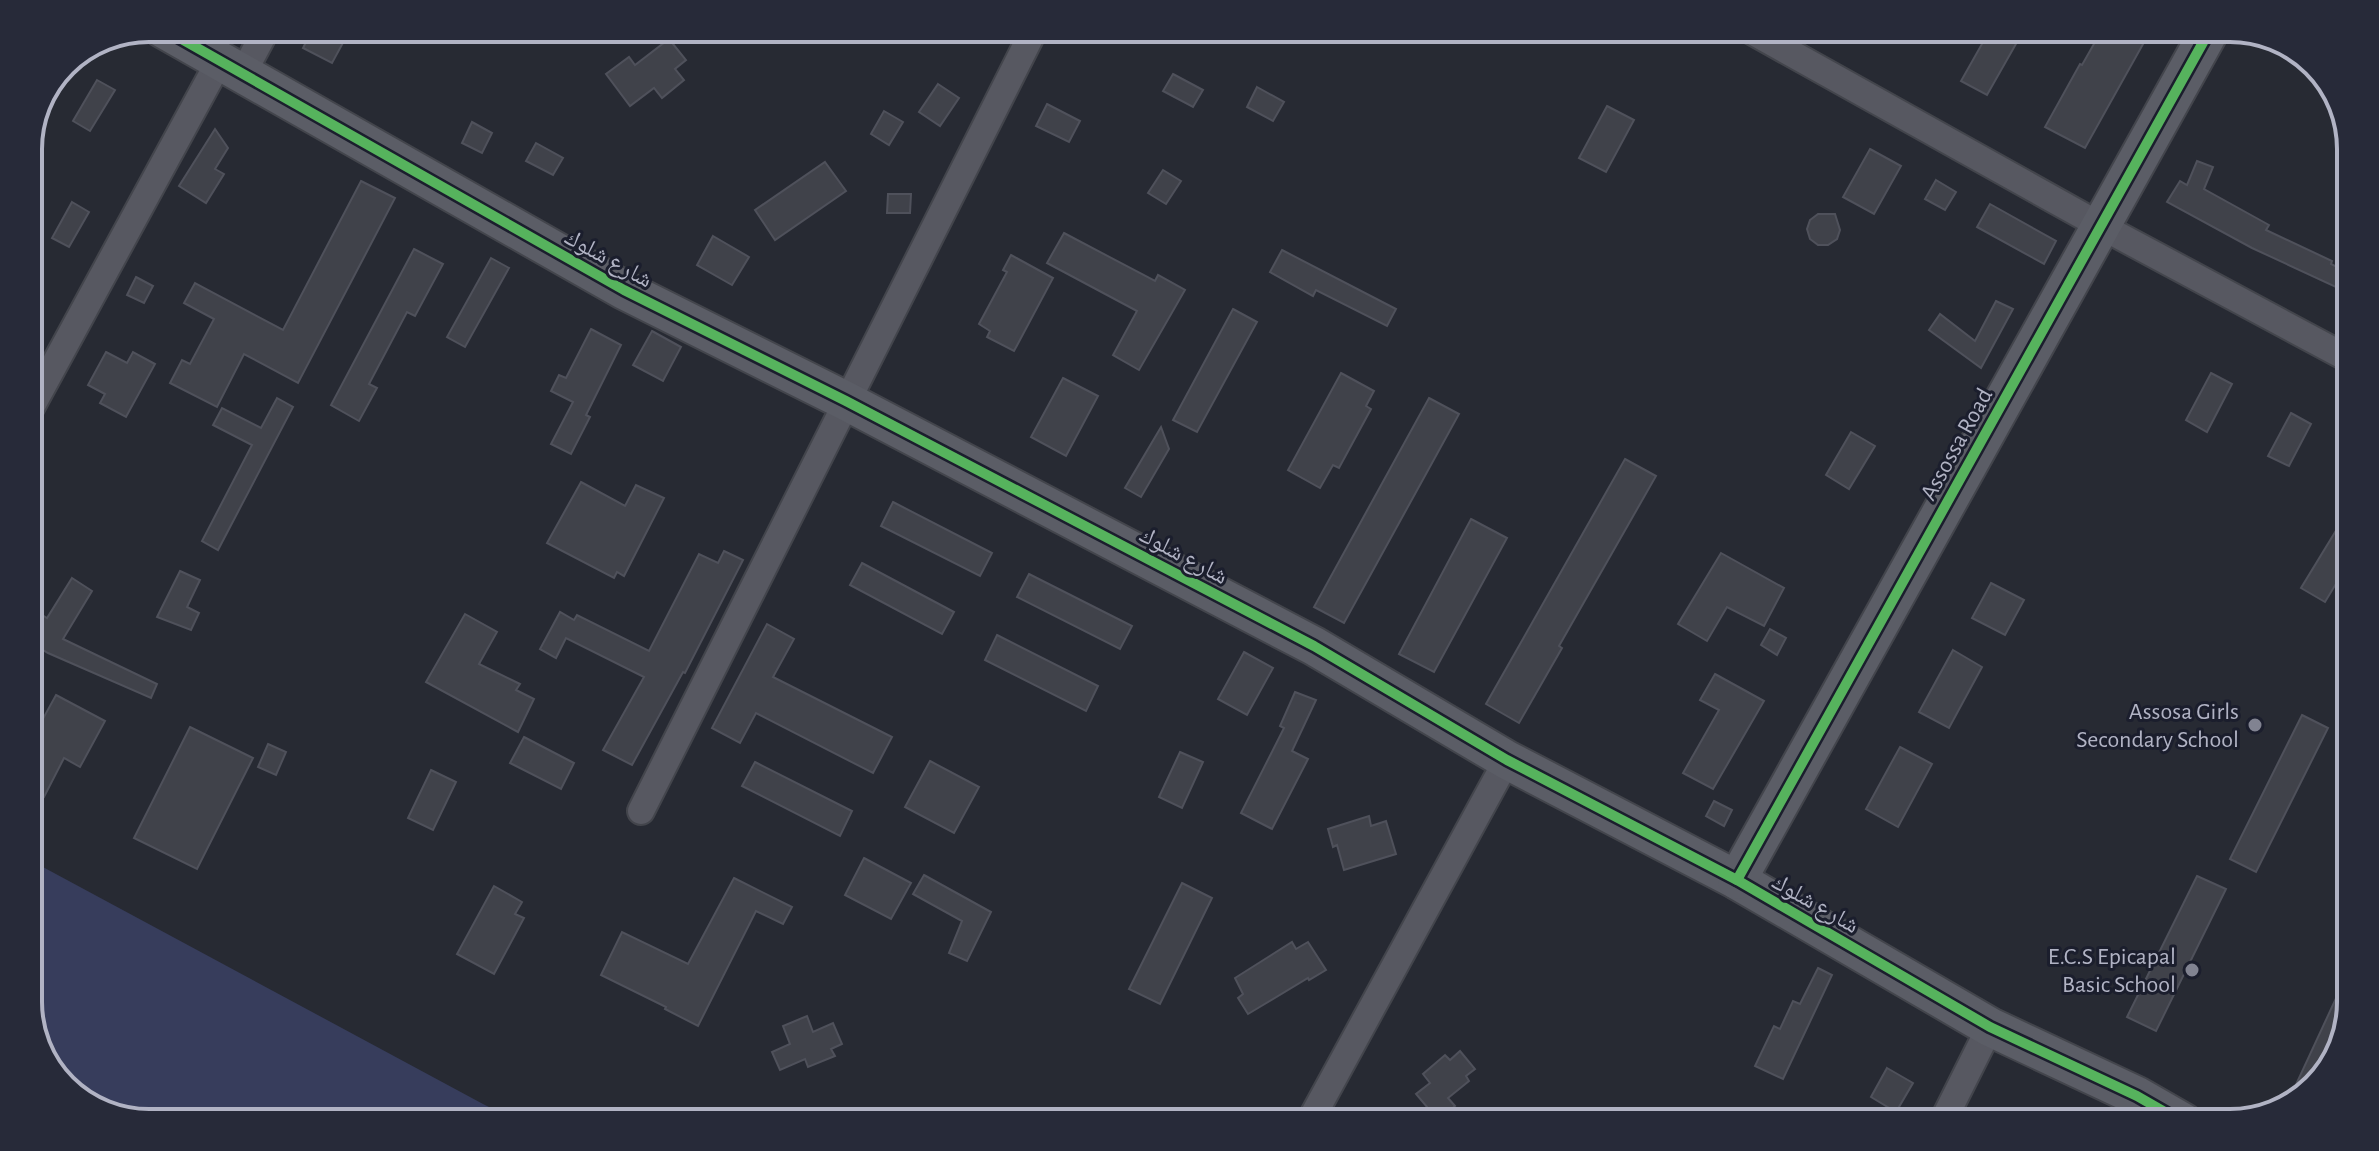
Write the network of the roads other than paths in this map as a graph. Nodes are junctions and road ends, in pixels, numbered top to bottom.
1 (188, 42) edge
2 (254, 42) edge
3 (1028, 42) edge
4 (1771, 42) edge
5 (2203, 42) edge
6 (232, 66) junction
7 (2101, 226) junction
8 (2337, 352) edge
9 (42, 389) edge
10 (846, 401) junction
11 (1507, 760) junction
12 (641, 811) dead end
13 (1737, 880) junction
14 (1990, 1027) junction
15 (1317, 1109) edge
16 (1949, 1109) edge
17 (2160, 1109) edge

1 - 6 street, شارع شلوك
2 - 6 street
3 - 10 street
4 - 7 street
5 - 7 street, Assossa Road
6 - 9 street
6 - 10 street, شارع شلوك
7 - 8 street
7 - 13 street, Assossa Road
10 - 11 street, شارع شلوك
10 - 12 street
11 - 13 street, شارع شلوك
11 - 15 street
13 - 14 street, شارع شلوك
14 - 16 street
14 - 17 street, شارع شلوك

